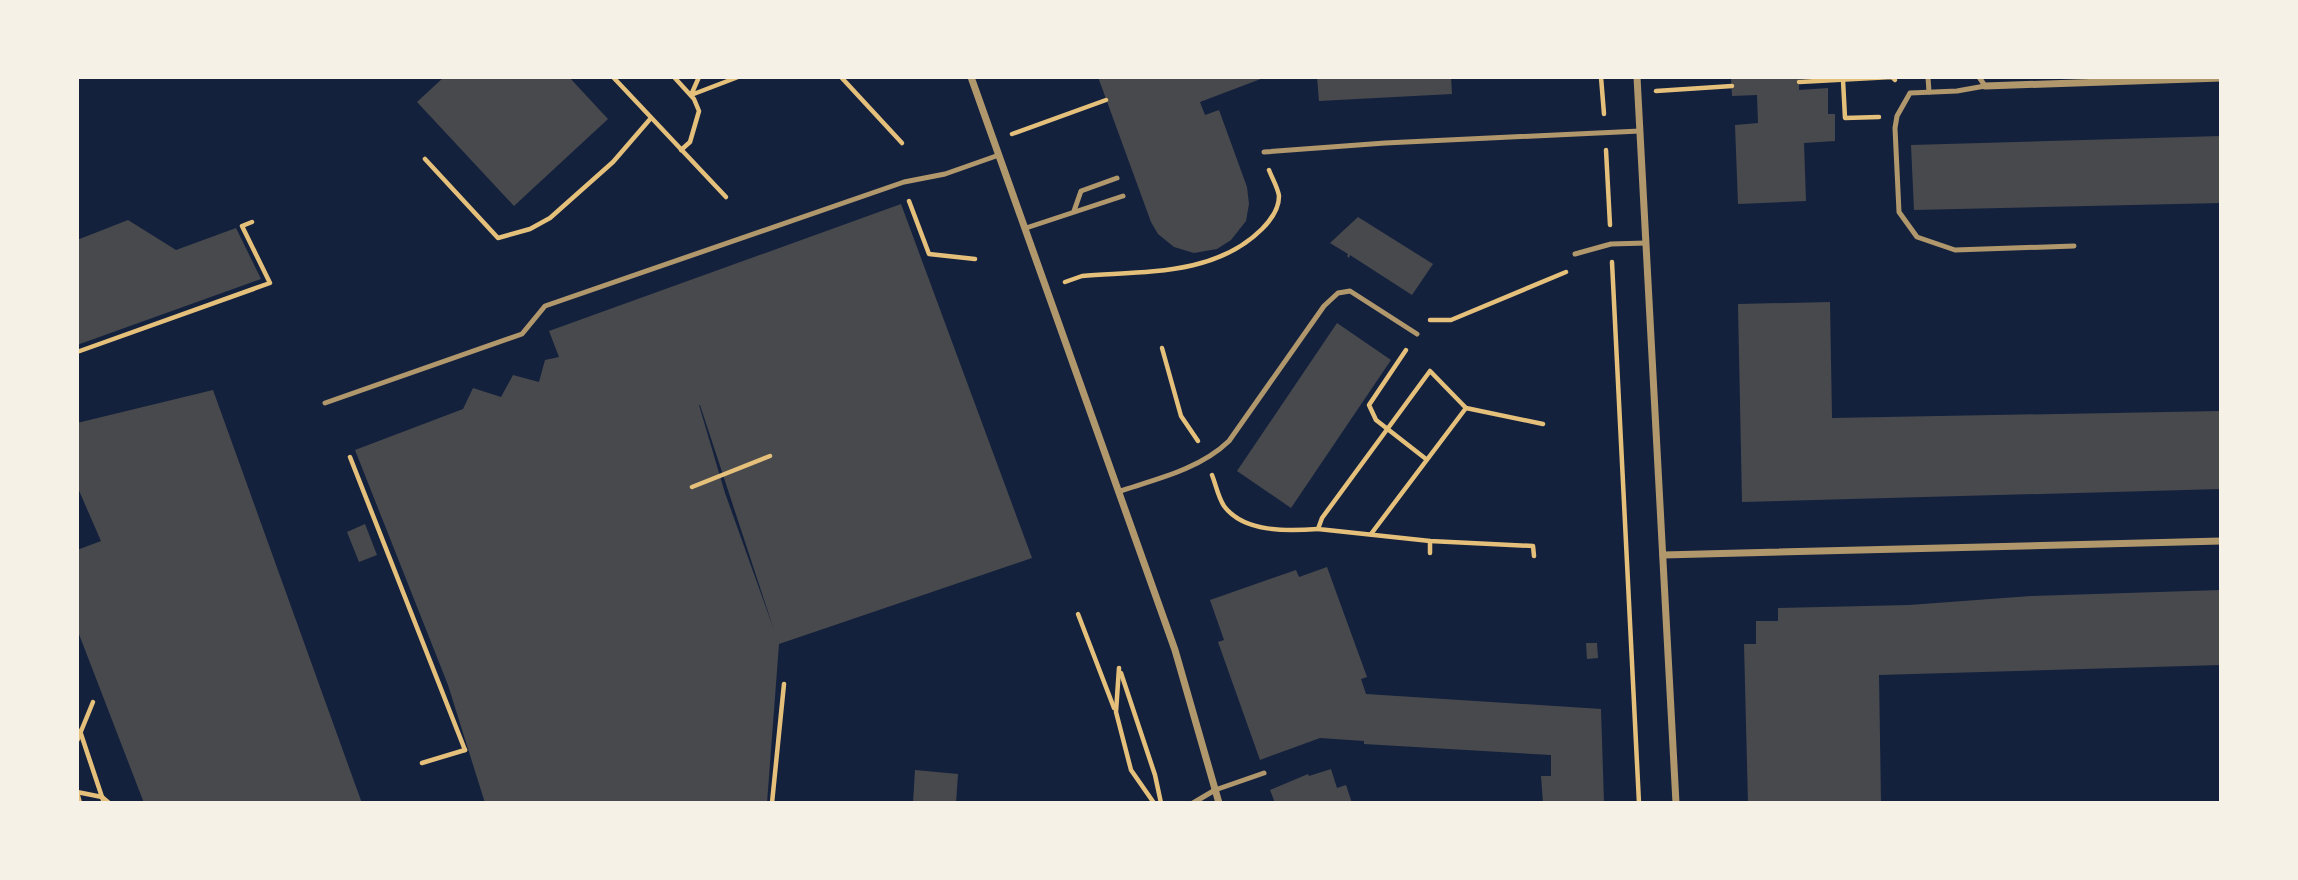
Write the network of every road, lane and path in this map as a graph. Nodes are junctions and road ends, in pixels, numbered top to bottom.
1 (613, 77) edge
2 (674, 77) edge
3 (699, 77) edge
4 (738, 77) edge
5 (841, 77) edge
6 (971, 77) edge
7 (1601, 77) edge
8 (1637, 77) edge
9 (1928, 77) edge
10 (1979, 77) edge
11 (1858, 78) edge
12 (1881, 78) edge
13 (2181, 78) edge
14 (2221, 78) edge
15 (1843, 80) junction
16 (1799, 82) dead end
17 (1732, 86) dead end
18 (1985, 86) junction
19 (1638, 92) junction
20 (1928, 92) junction
21 (691, 95) junction
22 (1106, 100) dead end
23 (1897, 116) junction
24 (652, 118) junction
25 (1640, 131) junction
26 (1605, 133) junction
27 (993, 141) junction
28 (902, 143) dead end
29 (681, 150) junction
30 (1264, 152) joint
31 (999, 155) junction
32 (425, 159) dead end
33 (1117, 178) dead end
34 (1123, 196) dead end
35 (726, 197) dead end
36 (907, 197) dead end
37 (1074, 211) junction
38 (252, 222) dead end
39 (1026, 228) junction
40 (1646, 243) junction
41 (1611, 244) junction
42 (2074, 246) dead end
43 (1575, 254) dead end
44 (975, 259) dead end
45 (1569, 271) dead end
46 (1048, 289) junction
47 (1417, 334) junction
48 (77, 352) edge
49 (325, 403) dead end
50 (1466, 408) junction
51 (1543, 424) dead end
52 (1388, 429) junction
53 (770, 456) dead end
54 (350, 457) dead end
55 (1426, 459) junction
56 (692, 487) dead end
57 (1120, 491) junction
58 (1371, 534) junction
59 (1430, 541) junction
60 (2221, 541) edge
61 (1430, 553) dead end
62 (1663, 555) junction
63 (1534, 556) dead end
64 (1078, 614) dead end
65 (784, 684) dead end
66 (93, 702) dead end
67 (1116, 712) junction
68 (80, 731) junction
69 (77, 741) edge
70 (422, 763) dead end
71 (1264, 773) dead end
72 (1215, 790) junction
73 (77, 792) edge
74 (103, 800) edge
75 (80, 803) edge
76 (109, 803) edge
77 (772, 803) edge
78 (1154, 803) edge
79 (1161, 803) edge
80 (1193, 803) edge
81 (1219, 803) edge
82 (1639, 803) edge
83 (1676, 803) edge

1 - 24 path
2 - 21 path
3 - 21 path
4 - 21 path
5 - 28 path
6 - 27 street
7 - 26 path
8 - 19 street
9 - 20 lane
10 - 18 lane
11 - 12 path
11 - 15 path
13 - 14 street
13 - 18 street
15 - 16 path
15 - 23 path
17 - 19 path
18 - 20 lane
19 - 25 street
20 - 23 lane
21 - 29 path
22 - 27 path
23 - 42 lane
24 - 29 path
24 - 32 path
25 - 26 lane
25 - 40 street
26 - 30 lane
26 - 41 path
27 - 31 street
29 - 35 path
30 - 46 path
31 - 39 street
31 - 49 lane
33 - 37 lane
34 - 37 lane
36 - 44 path
37 - 39 lane
38 - 48 path
39 - 46 street
40 - 41 lane
40 - 62 street
41 - 43 lane
41 - 82 path
45 - 47 path
46 - 57 street
47 - 52 path
47 - 57 lane
50 - 51 path
50 - 52 path
50 - 55 path
52 - 55 path
52 - 58 path
53 - 56 path
54 - 70 path
55 - 58 path
57 - 72 street
58 - 59 path
59 - 61 path
59 - 63 path
60 - 62 street
62 - 83 street
64 - 67 path
65 - 77 path
66 - 68 path
67 - 78 path
67 - 79 path
68 - 69 path
68 - 74 path
71 - 72 lane
72 - 80 lane
72 - 81 street
73 - 74 path
73 - 75 path
74 - 76 path

